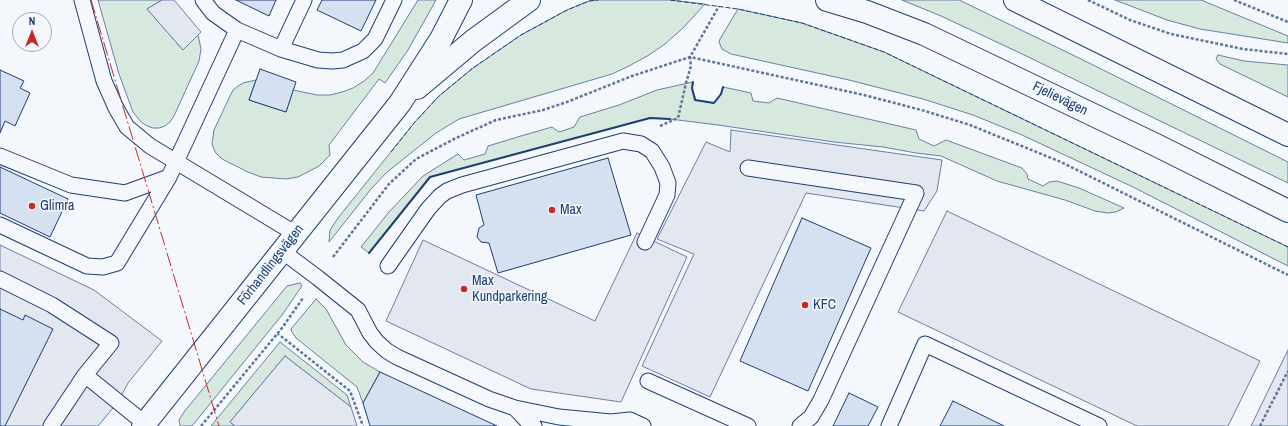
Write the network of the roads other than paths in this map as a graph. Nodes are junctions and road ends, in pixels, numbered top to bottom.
1 (82, 0) edge
2 (203, 0) edge
3 (304, 0) edge
4 (394, 0) edge
5 (461, 0) edge
6 (529, 0) edge
7 (827, 0) edge
8 (1015, 0) edge
9 (237, 30) junction
10 (281, 49) junction
11 (400, 104) junction
12 (1288, 135) edge
13 (0, 156) edge
14 (177, 162) junction
15 (748, 168) dead end
16 (169, 177) junction
17 (1288, 211) edge
18 (0, 225) edge
19 (296, 234) junction
20 (645, 242) dead end
21 (282, 251) junction
22 (388, 266) dead end
23 (0, 279) edge
24 (85, 375) junction
25 (648, 381) dead end
26 (515, 408) junction
27 (145, 425) edge
28 (51, 426) edge
29 (534, 426) edge
30 (643, 426) edge
31 (748, 426) edge
32 (800, 426) edge
33 (889, 426) edge
34 (1099, 426) edge

1 - 14 lane
2 - 9 lane
3 - 10 lane
4 - 10 lane
5 - 11 main road, Förhandlingsvägen
6 - 11 main road, Förhandlingsvägen
7 - 17 main road, Fjelievägen
8 - 12 main road
9 - 10 lane
9 - 14 lane
11 - 19 main road, Förhandlingsvägen
13 - 16 lane
14 - 16 lane
14 - 19 lane
15 - 32 lane
16 - 18 lane
19 - 21 main road, Förhandlingsvägen
20 - 22 lane
21 - 26 lane
21 - 27 main road, Förhandlingsvägen
23 - 24 lane
24 - 27 lane
24 - 28 lane
25 - 31 lane
26 - 29 lane
26 - 30 lane
33 - 34 lane

